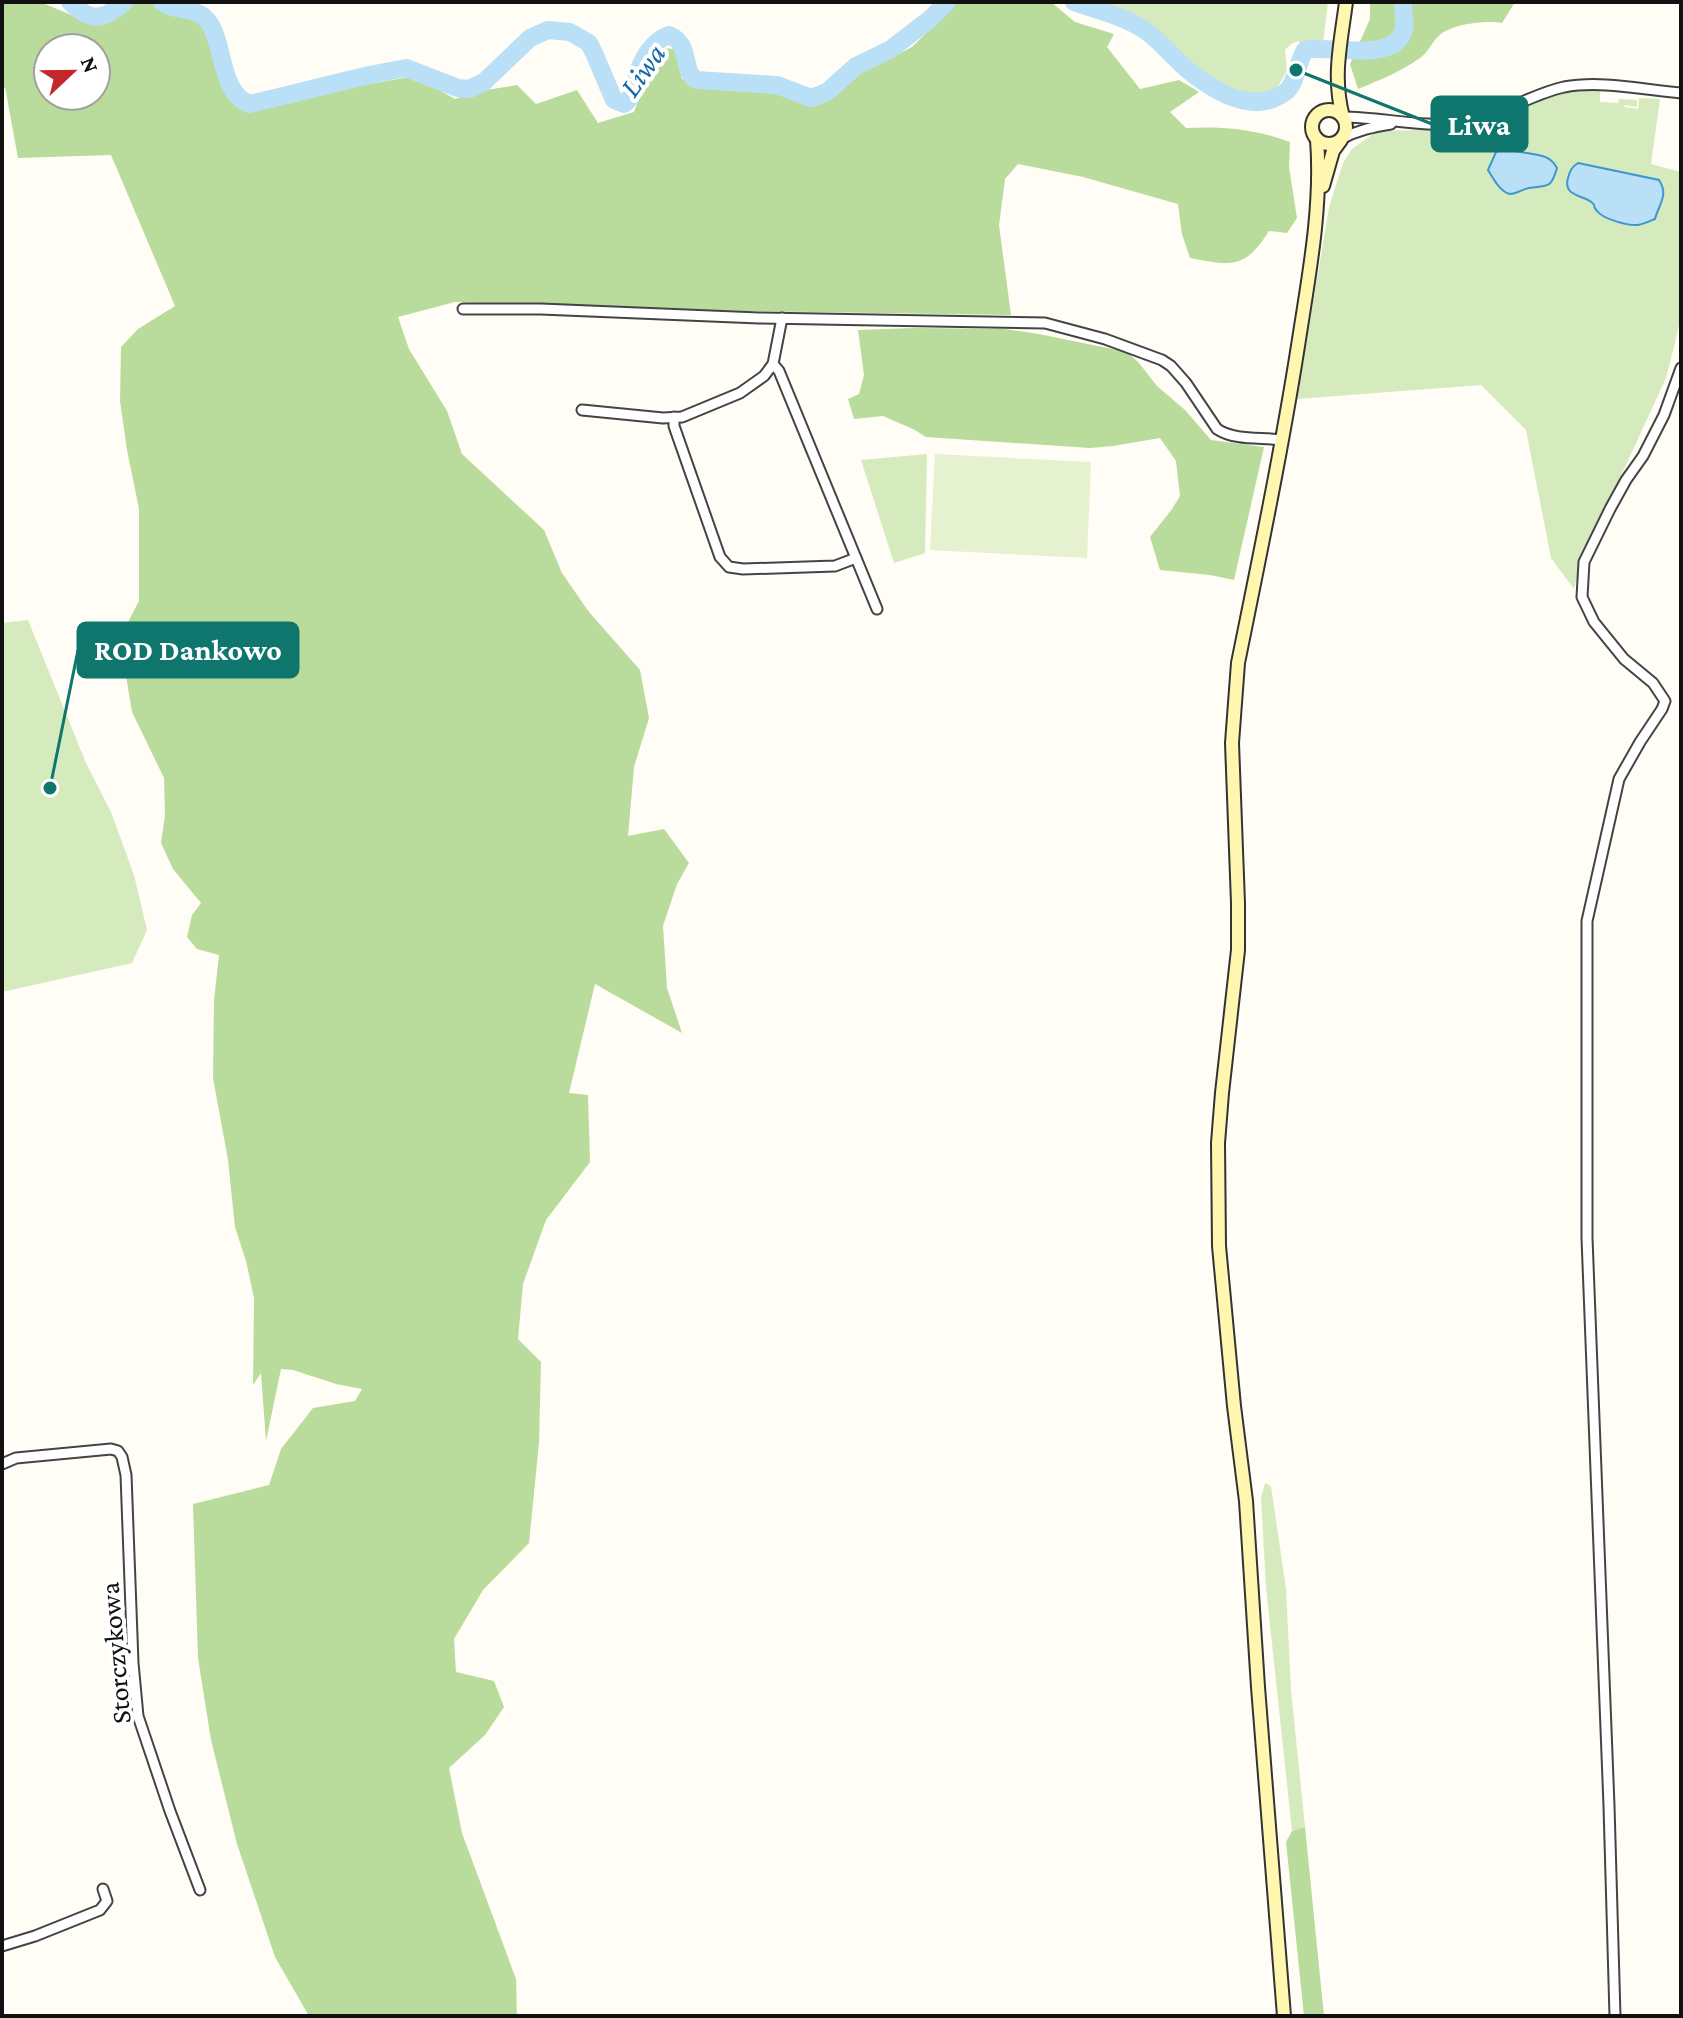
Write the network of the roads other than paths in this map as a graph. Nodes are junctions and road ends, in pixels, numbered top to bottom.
1 (1346, 2) edge
2 (1337, 72) junction
3 (1681, 93) edge
4 (1322, 111) junction
5 (1343, 117) junction
6 (1399, 123) junction
7 (1317, 139) junction
8 (1341, 139) junction
9 (1316, 216) junction
10 (463, 309) dead end
11 (782, 318) junction
12 (773, 364) junction
13 (1681, 368) edge
14 (582, 410) dead end
15 (674, 417) junction
16 (1282, 440) junction
17 (856, 558) junction
18 (877, 609) dead end
19 (2, 1464) edge
20 (103, 1889) dead end
21 (200, 1890) dead end
22 (2, 1946) edge
23 (1284, 2016) edge
24 (1615, 2016) edge

1 - 2 main road
2 - 4 main road
2 - 5 main road
3 - 6 street
4 - 5 main road
4 - 7 main road
5 - 6 street
5 - 8 main road
6 - 8 street
7 - 8 main road
7 - 9 main road
8 - 9 main road
9 - 16 main road
10 - 11 street
11 - 12 street
11 - 16 street
12 - 15 street
12 - 17 street
13 - 24 street
14 - 15 street
15 - 17 street
16 - 23 main road
17 - 18 street
19 - 21 street, Storczykowa
20 - 22 street

